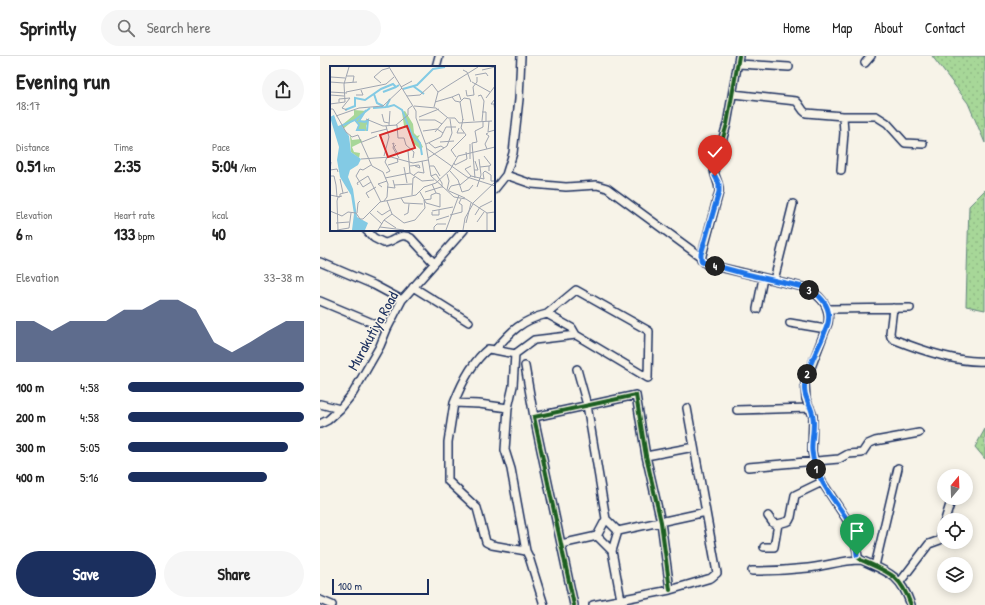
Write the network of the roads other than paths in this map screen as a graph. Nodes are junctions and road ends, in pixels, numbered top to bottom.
1 (439, 56) edge
2 (521, 56) edge
3 (871, 56) edge
4 (739, 60) edge
5 (866, 63) dead end
6 (436, 66) edge
7 (789, 67) dead end
8 (733, 94) junction
9 (843, 116) junction
10 (923, 144) dead end
11 (841, 170) dead end
12 (506, 174) junction
13 (495, 189) edge
14 (793, 204) dead end
15 (367, 231) edge
16 (463, 231) edge
17 (701, 257) junction
18 (320, 262) edge
19 (434, 263) junction
20 (763, 278) junction
21 (774, 280) junction
22 (413, 287) junction
23 (402, 300) junction
24 (320, 301) edge
25 (893, 308) junction
26 (910, 308) dead end
27 (756, 309) dead end
28 (829, 309) junction
29 (547, 314) junction
30 (469, 322) dead end
31 (790, 323) dead end
32 (387, 329) junction
33 (826, 329) junction
34 (576, 335) junction
35 (495, 350) junction
36 (515, 354) junction
37 (985, 361) edge
38 (525, 366) dead end
39 (577, 369) dead end
40 (454, 403) junction
41 (320, 404) edge
42 (587, 405) junction
43 (508, 408) junction
44 (687, 408) dead end
45 (810, 408) junction
46 (340, 409) junction
47 (737, 410) dead end
48 (534, 416) junction
49 (320, 424) edge
50 (919, 433) dead end
51 (694, 447) junction
52 (646, 456) junction
53 (814, 461) junction
54 (748, 467) dead end
55 (898, 468) dead end
56 (822, 482) junction
57 (706, 512) junction
58 (768, 516) dead end
59 (606, 519) junction
60 (661, 522) junction
61 (778, 524) junction
62 (618, 532) junction
63 (597, 536) junction
64 (937, 541) edge
65 (561, 544) junction
66 (764, 547) dead end
67 (526, 551) junction
68 (612, 551) junction
69 (860, 560) junction
70 (875, 566) junction
71 (752, 571) dead end
72 (900, 582) junction
73 (670, 590) junction
74 (320, 600) edge
75 (622, 603) edge
76 (332, 605) edge
77 (544, 605) edge
78 (574, 605) edge
79 (593, 605) edge
80 (911, 605) edge

1 - 6 street
2 - 12 street
3 - 5 street
4 - 7 street
4 - 8 street
8 - 9 street
8 - 17 street
9 - 10 street
9 - 11 street
12 - 13 street
12 - 17 street
14 - 21 street
15 - 19 street
16 - 19 street, Murakutiya Road
17 - 20 street
18 - 23 street
19 - 22 street, Murakutiya Road
20 - 21 street
20 - 27 street
21 - 28 street
22 - 23 street, Murakutiya Road
22 - 30 street
23 - 32 street, Murakutiya Road
24 - 32 street
25 - 26 street
25 - 28 street
25 - 37 street
28 - 33 street
29 - 34 street
29 - 34 street
29 - 35 street
31 - 33 street
32 - 46 street, Murakutiya Road
33 - 45 street
34 - 36 street
35 - 36 street
35 - 40 street
36 - 43 street
38 - 48 street
39 - 42 street
40 - 43 street
40 - 67 street
41 - 46 street
42 - 48 street
42 - 52 street
42 - 59 street
43 - 67 street
44 - 51 street
45 - 47 street
45 - 53 street
46 - 49 street, Murakutiya Road
48 - 65 street
50 - 53 street
51 - 52 street
51 - 57 street
52 - 60 street
53 - 54 street
53 - 56 street
55 - 70 street
56 - 61 street
56 - 69 street
57 - 60 street
57 - 73 street
58 - 61 street
59 - 62 street
59 - 63 street
60 - 62 street
60 - 73 street
61 - 66 street
62 - 68 street
63 - 65 street
63 - 68 street
64 - 72 street
65 - 78 street
67 - 77 street
68 - 75 street
69 - 70 street
69 - 71 street
70 - 72 street
72 - 80 street
73 - 75 street
74 - 76 street
75 - 79 street

